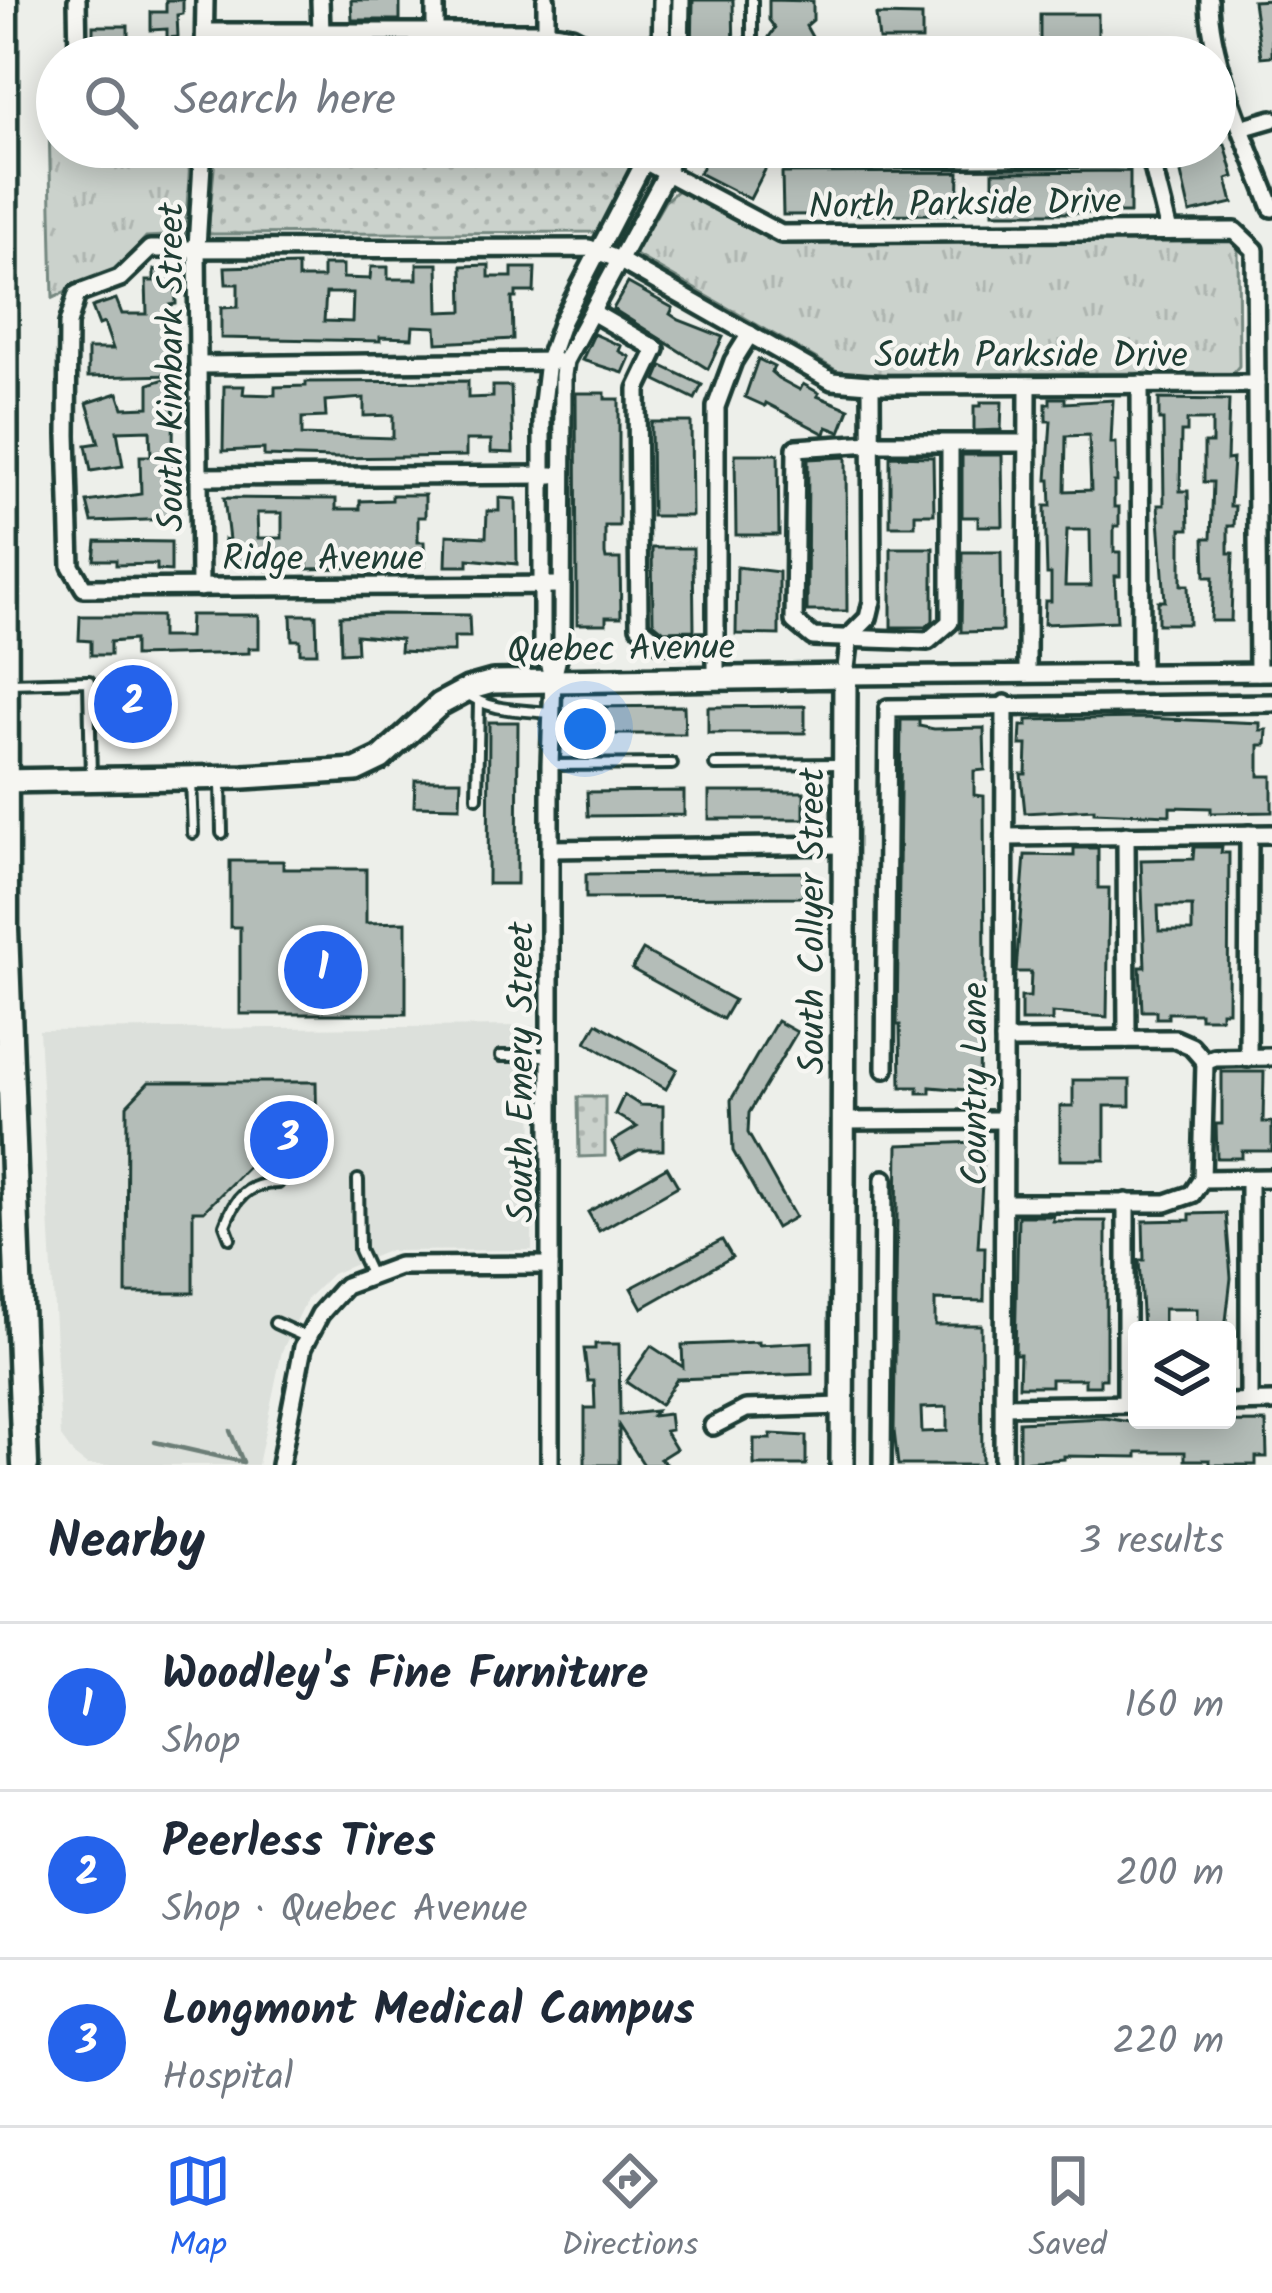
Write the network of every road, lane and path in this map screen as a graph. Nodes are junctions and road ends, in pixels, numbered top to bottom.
1 (4, 0) edge
2 (77, 0) edge
3 (205, 0) edge
4 (320, 0) edge
5 (435, 0) edge
6 (546, 0) edge
7 (662, 0) edge
8 (681, 0) edge
9 (752, 0) edge
10 (1209, 0) edge
11 (2, 28) edge
12 (205, 32) junction
13 (546, 32) junction
14 (321, 33) junction
15 (435, 33) junction
16 (78, 36) edge
17 (205, 36) edge
18 (546, 36) edge
19 (572, 36) edge
20 (662, 36) edge
21 (680, 36) edge
22 (752, 36) edge
23 (1213, 36) edge
24 (1236, 111) edge
25 (1272, 119) edge
26 (1241, 128) junction
27 (201, 168) edge
28 (644, 168) edge
29 (654, 168) edge
30 (668, 168) edge
31 (1153, 168) edge
32 (666, 174) junction
33 (1272, 208) edge
34 (1169, 231) junction
35 (197, 247) junction
36 (599, 250) junction
37 (619, 260) junction
38 (1263, 276) edge
39 (592, 312) junction
40 (750, 334) junction
41 (556, 361) junction
42 (199, 365) junction
43 (871, 384) junction
44 (1139, 384) junction
45 (1256, 384) junction
46 (1028, 385) junction
47 (1028, 442) junction
48 (872, 443) junction
49 (950, 444) junction
50 (553, 475) junction
51 (199, 477) junction
52 (553, 585) junction
53 (200, 588) junction
54 (850, 636) junction
55 (716, 642) junction
56 (1265, 672) edge
57 (1027, 674) junction
58 (1141, 674) junction
59 (844, 676) junction
60 (716, 677) junction
61 (553, 678) junction
62 (6, 683) junction
63 (471, 697) junction
64 (1005, 704) junction
65 (1272, 704) edge
66 (552, 713) junction
67 (672, 764) dead end
68 (844, 764) junction
69 (550, 765) junction
70 (715, 765) dead end
71 (191, 778) junction
72 (221, 778) junction
73 (91, 779) junction
74 (3, 781) edge
75 (477, 796) dead end
76 (193, 833) dead end
77 (222, 833) dead end
78 (1250, 834) junction
79 (1272, 834) edge
80 (1126, 835) junction
81 (1005, 837) junction
82 (844, 845) junction
83 (550, 848) junction
84 (1004, 1040) junction
85 (1126, 1040) junction
86 (501, 1056) dead end
87 (550, 1056) junction
88 (1248, 1058) junction
89 (1272, 1058) edge
90 (1205, 1062) junction
91 (885, 1069) dead end
92 (1004, 1120) junction
93 (843, 1121) junction
94 (1272, 1178) edge
95 (884, 1179) dead end
96 (1202, 1179) junction
97 (1249, 1179) junction
98 (358, 1180) dead end
99 (278, 1183) dead end
100 (1126, 1202) junction
101 (1004, 1203) junction
102 (230, 1238) dead end
103 (550, 1265) junction
104 (371, 1276) junction
105 (1130, 1321) edge
106 (275, 1323) dead end
107 (307, 1338) junction
108 (1249, 1402) junction
109 (1272, 1402) edge
110 (1236, 1403) edge
111 (1128, 1404) edge
112 (842, 1406) junction
113 (1004, 1406) junction
114 (713, 1426) dead end
115 (25, 1465) edge
116 (280, 1465) edge
117 (550, 1465) edge
118 (842, 1465) edge
119 (882, 1465) edge
120 (1003, 1465) edge

1 - 11 main road
2 - 16 street
3 - 12 street
4 - 14 street
5 - 15 street
6 - 13 street
7 - 20 street
8 - 21 street
9 - 22 lane
10 - 23 street
11 - 62 main road
12 - 14 street
12 - 17 street
13 - 15 street
13 - 18 street
13 - 19 street
14 - 15 street
24 - 26 street
25 - 26 street
26 - 33 street
27 - 35 street, South Kimbark Street
28 - 36 street, South Emery Street
29 - 32 street, North Parkside Drive
30 - 32 street, South Emery Street
31 - 34 street
32 - 34 street, North Parkside Drive
32 - 37 street, South Emery Street
34 - 38 street, North Parkside Drive
35 - 36 street
35 - 42 street, South Kimbark Street
35 - 53 street, Ridge Avenue
36 - 37 street, South Parkside Drive
36 - 41 street, South Emery Street
37 - 39 street, South Emery Street
37 - 40 street, South Parkside Drive
38 - 45 street
39 - 41 street, South Emery Street
39 - 55 street
40 - 43 street, South Parkside Drive
40 - 55 street
41 - 42 street
41 - 50 street, South Emery Street
42 - 51 street, South Kimbark Street
43 - 46 street, South Parkside Drive
43 - 48 street, South Collyer Street
44 - 45 street, South Parkside Drive
44 - 46 street, South Parkside Drive
44 - 58 street
45 - 56 street
46 - 47 street
47 - 49 street
47 - 57 street
48 - 49 street
48 - 54 street, South Collyer Street
48 - 54 street
49 - 54 street
50 - 51 street
50 - 52 street, South Emery Street
51 - 53 street, South Kimbark Street
52 - 53 street, Ridge Avenue
52 - 61 street, South Emery Street
54 - 59 street, South Collyer Street
55 - 60 street
56 - 58 street, Quebec Avenue
57 - 58 street, Quebec Avenue
57 - 59 street, Quebec Avenue
59 - 60 street, Quebec Avenue
59 - 68 street, South Collyer Street
60 - 61 street, Quebec Avenue
61 - 63 street, Quebec Avenue
61 - 66 street, South Emery Street
62 - 73 lane
62 - 74 main road
63 - 66 lane
63 - 72 street, Quebec Avenue
63 - 75 lane
64 - 65 street
64 - 81 street, Country Lane
64 - 91 street
66 - 69 street, South Emery Street
67 - 69 lane
68 - 70 lane
68 - 82 street, South Collyer Street
69 - 83 street, South Emery Street
71 - 72 street, Quebec Avenue
71 - 73 street, Quebec Avenue
71 - 76 lane
72 - 77 lane
73 - 74 street, Quebec Avenue
74 - 115 main road
78 - 79 street
78 - 80 street
78 - 88 street
80 - 81 street
80 - 85 street
81 - 84 street, Country Lane
82 - 83 street
82 - 93 street, South Collyer Street
83 - 87 street, South Emery Street
84 - 85 street
84 - 92 street, Country Lane
85 - 90 street
86 - 87 lane
87 - 103 street, South Emery Street
88 - 89 street
88 - 90 street
90 - 96 street
92 - 93 street
92 - 101 street, Country Lane
93 - 112 street, South Collyer Street
94 - 97 street
95 - 119 street
96 - 97 street
96 - 100 street
97 - 108 street
98 - 104 lane
99 - 102 lane
100 - 101 street
100 - 105 street
101 - 113 street, Country Lane
103 - 104 street
103 - 117 street, South Emery Street
104 - 107 street
106 - 107 lane
107 - 116 street
108 - 109 street
108 - 110 street
111 - 113 street
112 - 114 street
112 - 118 street, South Collyer Street
113 - 120 street, Country Lane

